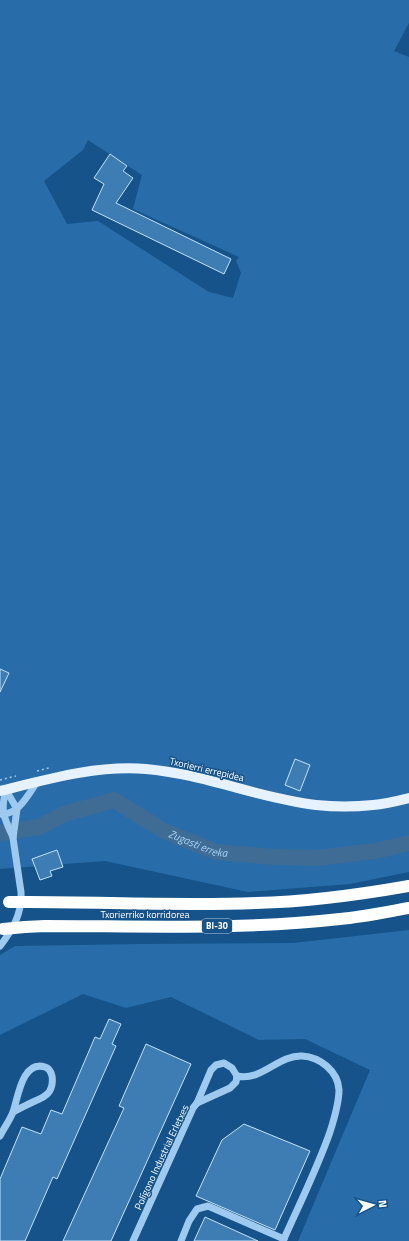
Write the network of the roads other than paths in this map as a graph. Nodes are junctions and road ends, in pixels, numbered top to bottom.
1 (37, 782) junction
2 (3, 791) edge
3 (409, 798) edge
4 (17, 811) junction
5 (2, 815) edge
6 (13, 838) junction
7 (409, 886) edge
8 (5, 902) edge
9 (409, 908) edge
10 (2, 929) edge
11 (0, 946) edge
12 (237, 1076) junction
13 (197, 1103) junction
14 (13, 1112) junction
15 (0, 1136) edge
16 (284, 1240) edge
17 (133, 1241) edge
18 (181, 1241) edge

1 - 2 main road, Txorierri errepidea
1 - 3 main road, Txorierri errepidea
1 - 4 street
2 - 4 street
2 - 5 street
4 - 5 street
4 - 6 street
5 - 6 street
6 - 11 street
7 - 8 highway, Txorierriko korridorea, bridge
9 - 10 highway, Txorierriko korridorea / BI-30, bridge
12 - 13 street, Polígono Industrial Erletxes
12 - 13 street
12 - 16 street
13 - 17 street, Polígono Industrial Erletxes
14 - 14 street
14 - 15 street
16 - 18 street

